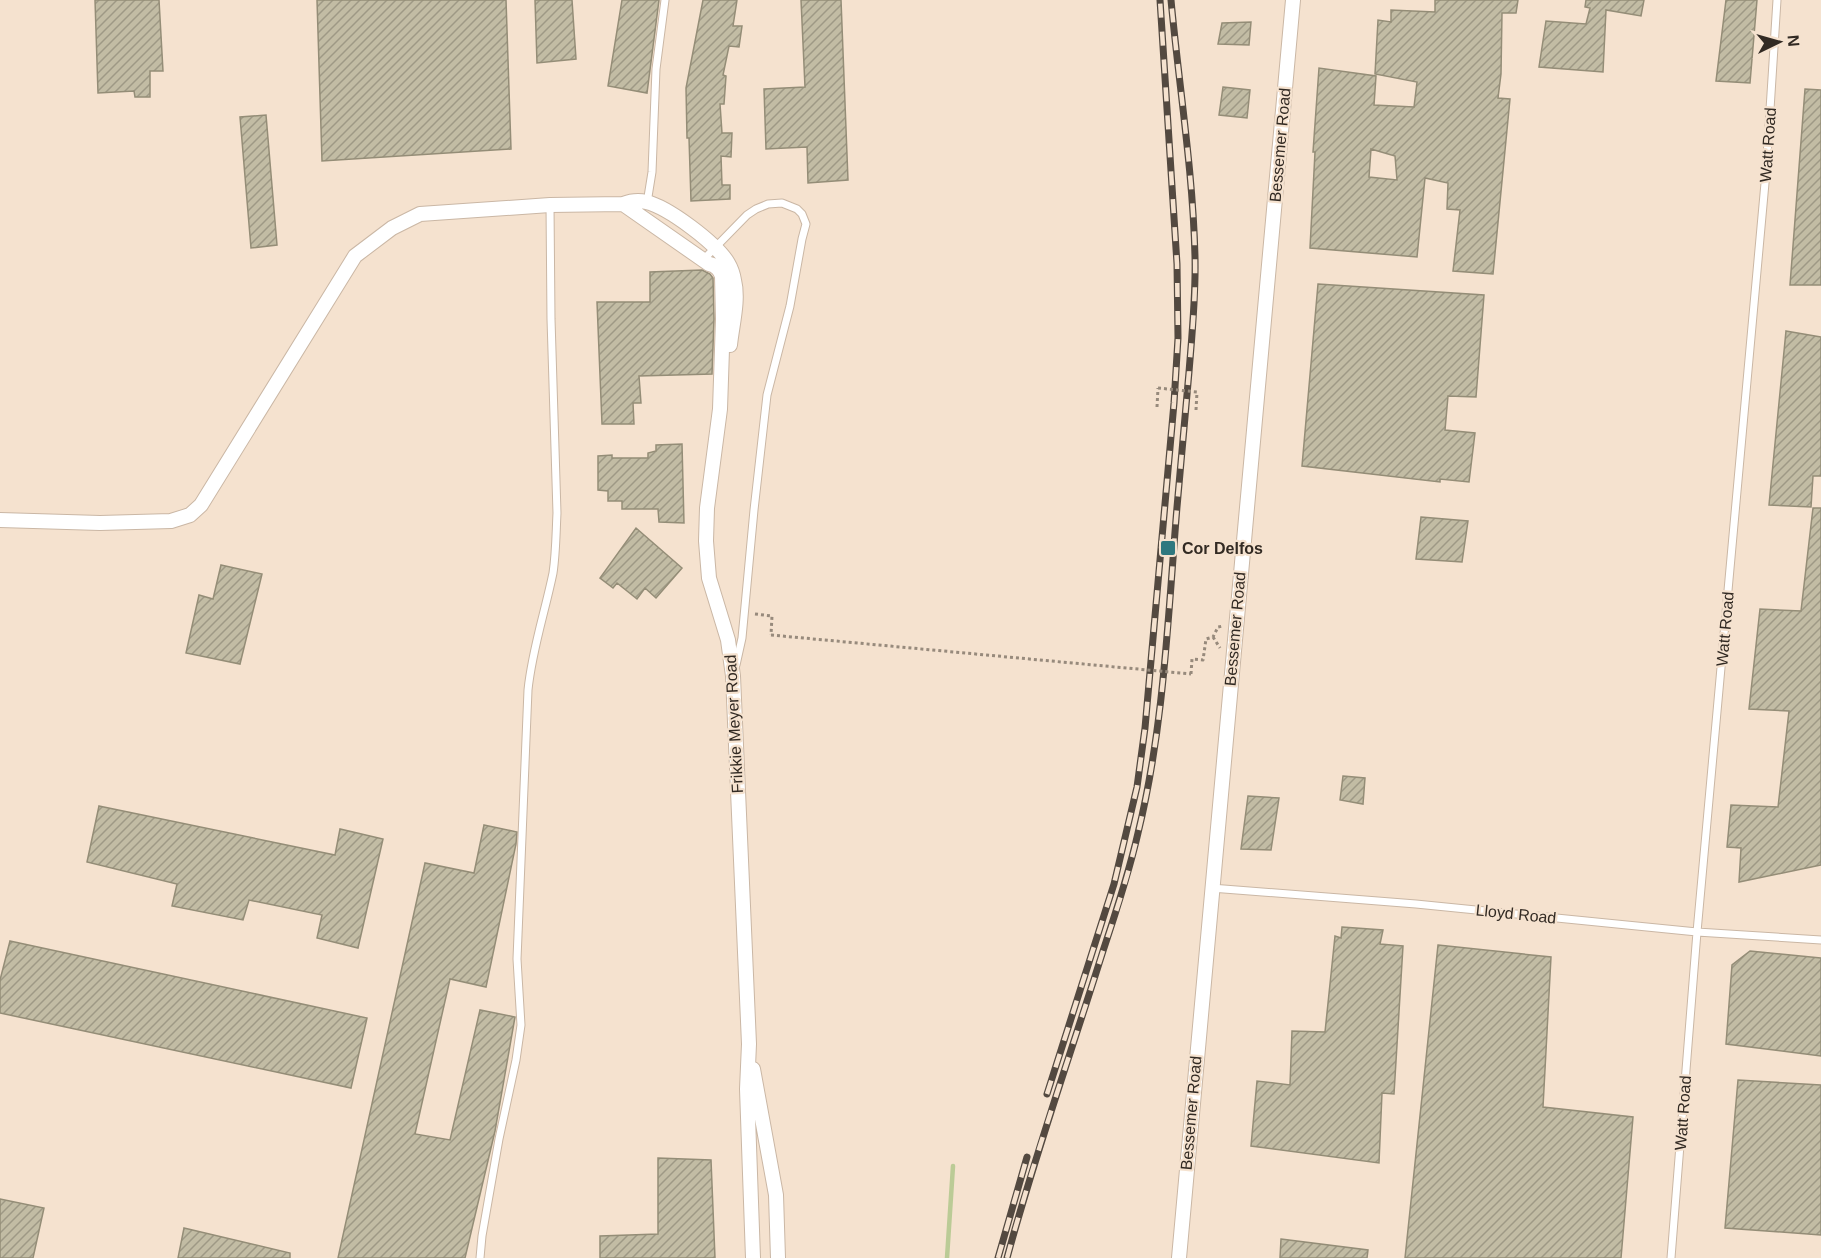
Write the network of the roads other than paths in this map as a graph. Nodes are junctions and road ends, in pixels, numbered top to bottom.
1 (665, 0) edge
2 (1293, 0) edge
3 (1777, 0) edge
4 (648, 202) junction
5 (623, 204) junction
6 (550, 205) junction
7 (641, 215) junction
8 (714, 247) junction
9 (703, 260) junction
10 (720, 409) junction
11 (0, 520) edge
12 (733, 676) junction
13 (1211, 888) junction
14 (1697, 932) junction
15 (1821, 940) edge
16 (749, 1044) junction
17 (480, 1258) edge
18 (753, 1258) edge
19 (778, 1258) edge
20 (1179, 1258) edge
21 (1671, 1258) edge

1 - 4 lane
2 - 13 street, Bessemer Road
3 - 14 lane, Watt Road
4 - 5 street
4 - 7 lane
4 - 8 street
5 - 6 street
5 - 7 street
6 - 11 street
6 - 17 lane
7 - 9 street
8 - 9 lane
8 - 10 street
8 - 12 lane
9 - 10 street
10 - 12 street, Frikkie Meyer Road
12 - 16 street, Frikkie Meyer Road
13 - 14 lane, Lloyd Road
13 - 20 street, Bessemer Road
14 - 15 lane, Lloyd Road
14 - 21 lane, Watt Road
16 - 18 street, Frikkie Meyer Road
16 - 19 street, Frikkie Meyer Road

